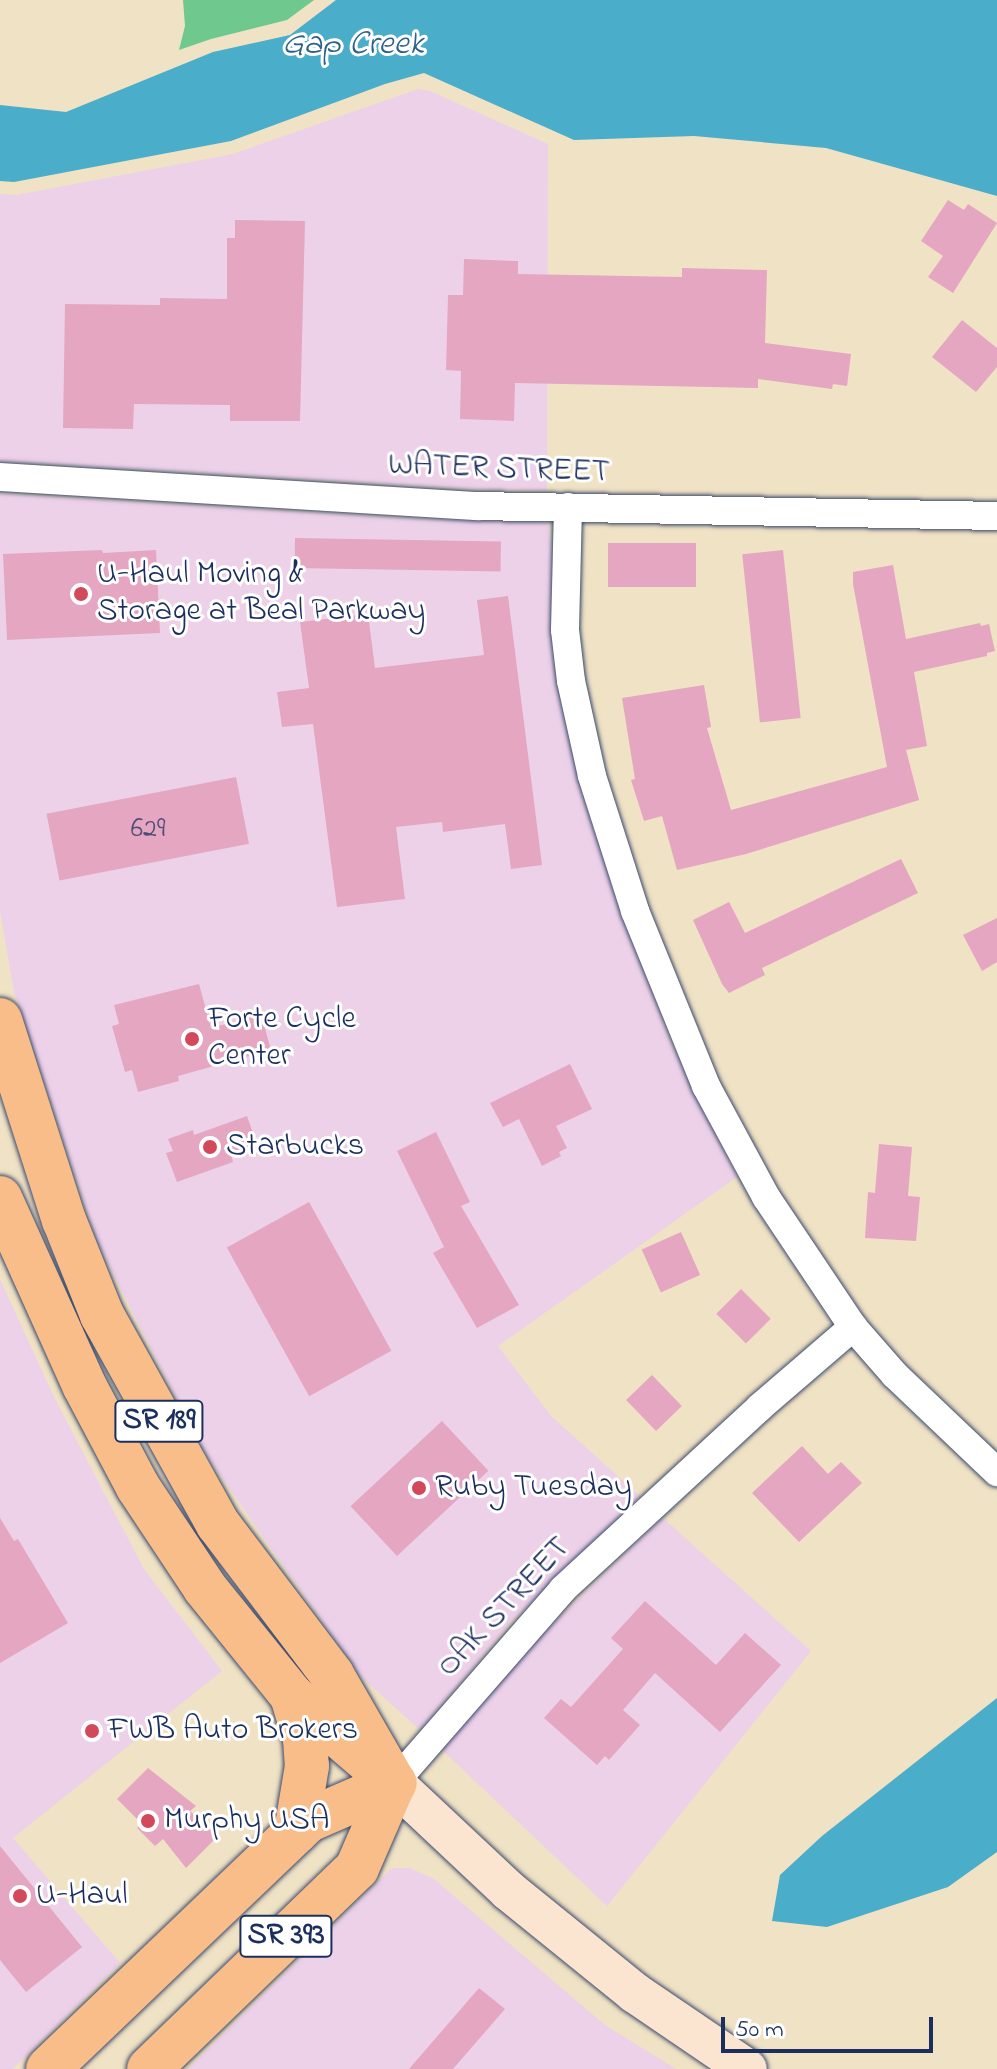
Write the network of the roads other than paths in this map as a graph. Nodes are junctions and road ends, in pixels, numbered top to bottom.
1 (0, 477) edge
2 (568, 507) junction
3 (997, 516) edge
4 (0, 1020) edge
5 (0, 1137) edge
6 (0, 1198) edge
7 (92, 1291) junction
8 (853, 1327) junction
9 (997, 1472) edge
10 (292, 1696) junction
11 (394, 1783) junction
12 (296, 1832) junction
13 (48, 2069) edge
14 (149, 2069) edge
15 (747, 2069) edge

1 - 2 street, WATER STREET
2 - 3 street, WATER STREET
2 - 8 street
4 - 7 main road, SR 189
5 - 7 main road
6 - 10 main road, SR 189
7 - 11 main road, SR 189
8 - 9 street
8 - 11 street, OAK STREET
10 - 11 main road, SR 189
10 - 12 main road
11 - 12 main road, SR 393
11 - 14 main road, SR 393
11 - 15 main road, SR 189
12 - 13 main road, SR 393

